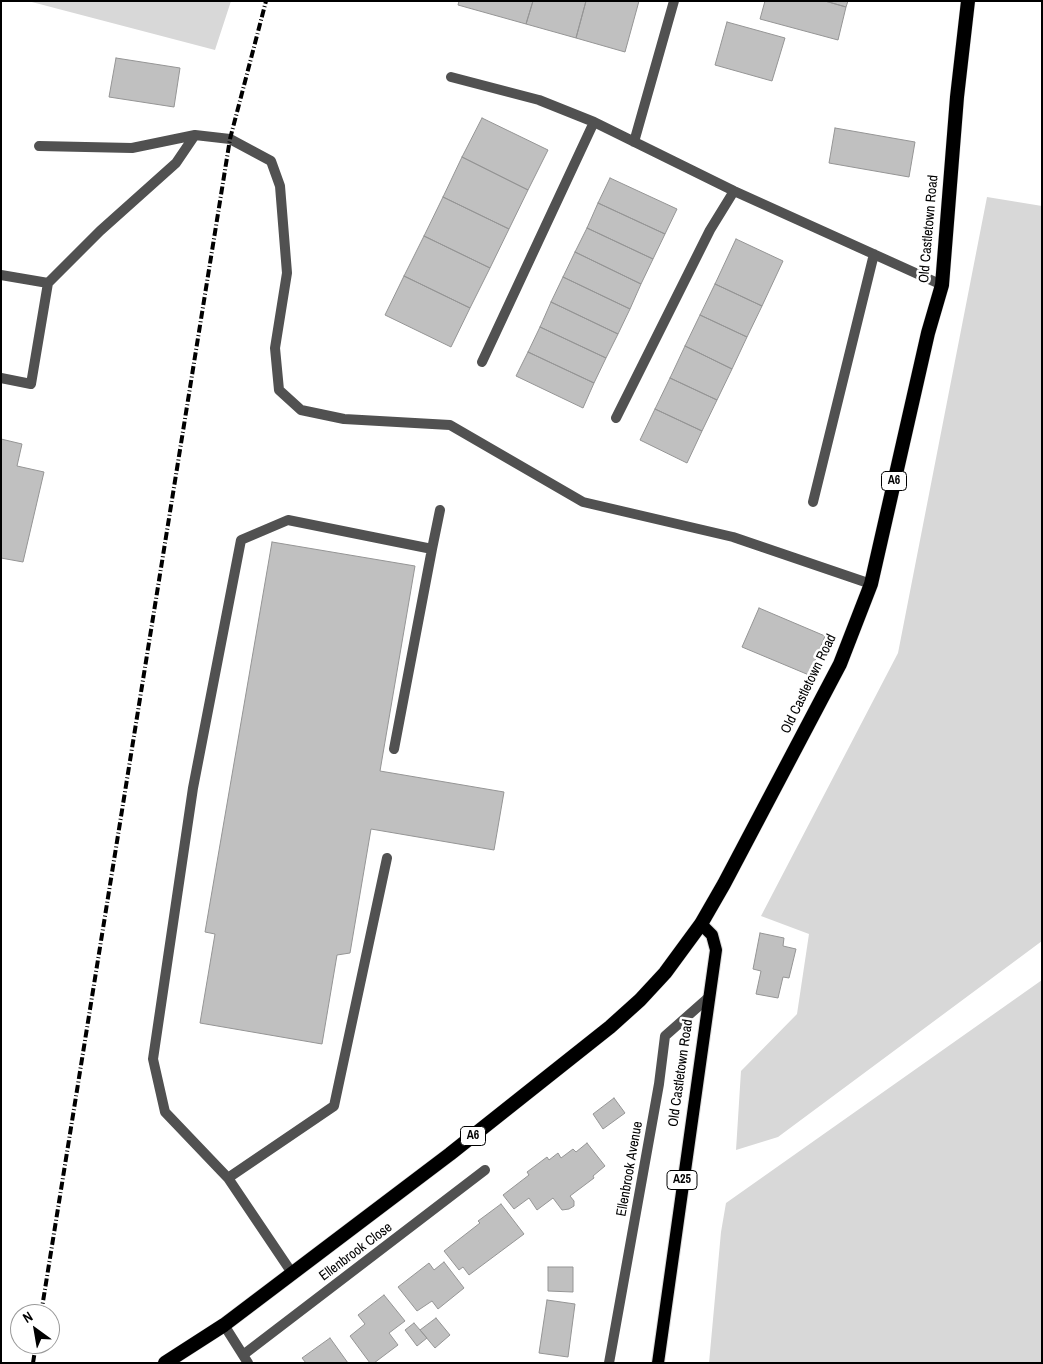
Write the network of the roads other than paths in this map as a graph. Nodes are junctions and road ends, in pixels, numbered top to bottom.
1 (674, 1) edge
2 (968, 1) edge
3 (451, 77) dead end
4 (594, 122) junction
5 (195, 135) junction
6 (634, 142) junction
7 (40, 146) dead end
8 (734, 190) junction
9 (874, 254) junction
10 (1, 275) edge
11 (48, 284) junction
12 (942, 284) junction
13 (482, 362) dead end
14 (1, 378) edge
15 (616, 418) dead end
16 (813, 502) dead end
17 (440, 510) dead end
18 (432, 549) junction
19 (871, 584) junction
20 (394, 749) dead end
21 (387, 858) dead end
22 (701, 924) junction
23 (708, 998) junction
24 (486, 1170) dead end
25 (228, 1178) junction
26 (292, 1273) junction
27 (224, 1325) junction
28 (245, 1359) edge
29 (165, 1363) edge
30 (609, 1363) edge
31 (658, 1363) edge

1 - 6 street
2 - 12 highway, Old Castletown Road / A6
3 - 4 street
4 - 6 street
4 - 13 street
5 - 7 street
5 - 11 street
5 - 19 street
6 - 8 street
8 - 9 street
8 - 15 street
9 - 12 street
9 - 16 street
10 - 11 street
11 - 14 street
12 - 19 highway, Old Castletown Road / A6
17 - 18 street
18 - 20 street
18 - 25 street
19 - 22 highway, Old Castletown Road / A6
21 - 25 street
22 - 23 main road, Old Castletown Road / A25
22 - 26 highway, A6
23 - 30 street, Ellenbrook Avenue
23 - 31 main road, Old Castletown Road / A25
24 - 28 street, Ellenbrook Close
25 - 26 street
26 - 27 highway, A6
27 - 28 street
27 - 29 highway, A6

